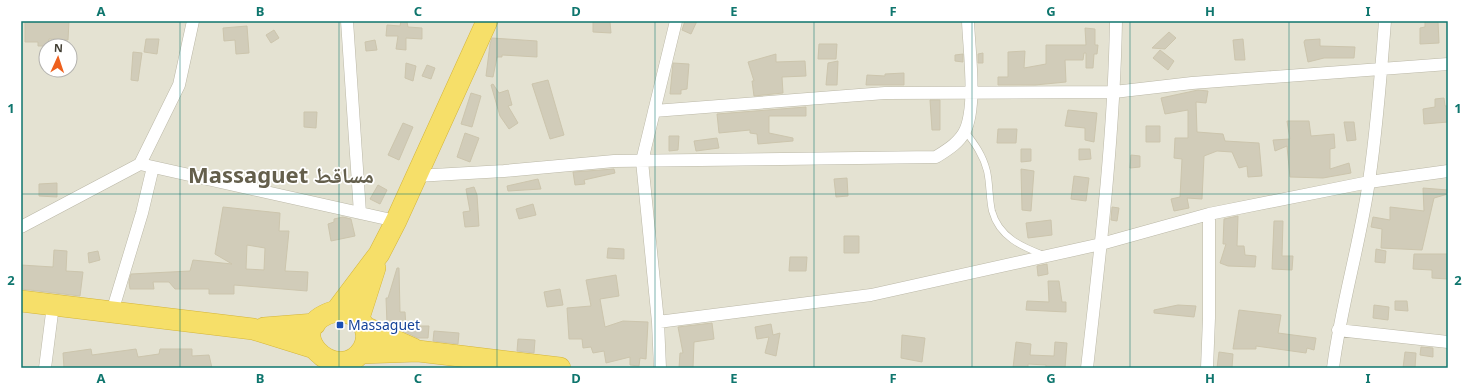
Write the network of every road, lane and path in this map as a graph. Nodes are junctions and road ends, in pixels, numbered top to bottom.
1 (193, 21) edge
2 (347, 21) edge
3 (487, 21) edge
4 (676, 21) edge
5 (968, 21) edge
6 (1116, 21) edge
7 (1385, 21) edge
8 (1448, 64) edge
9 (1382, 70) junction
10 (1114, 92) junction
11 (971, 94) junction
12 (654, 111) junction
13 (965, 131) junction
14 (642, 161) junction
15 (140, 164) junction
16 (153, 167) junction
17 (1448, 171) edge
18 (416, 176) junction
19 (1369, 182) junction
20 (360, 213) junction
21 (1209, 214) junction
22 (396, 221) junction
23 (21, 226) edge
24 (1101, 244) junction
25 (379, 254) junction
26 (1048, 256) junction
27 (21, 301) edge
28 (53, 305) junction
29 (336, 311) junction
30 (112, 312) junction
31 (658, 322) junction
32 (362, 323) junction
33 (315, 324) junction
34 (253, 329) junction
35 (1338, 330) junction
36 (1448, 342) edge
37 (418, 351) junction
38 (361, 353) junction
39 (325, 362) edge
40 (45, 368) edge
41 (560, 368) edge
42 (660, 368) edge
43 (1087, 368) edge
44 (1207, 368) edge
45 (1333, 368) edge

1 - 15 street
2 - 20 street
3 - 18 highway
4 - 12 street
5 - 11 street
6 - 10 street
7 - 9 street
8 - 9 street
9 - 10 street
9 - 19 street
10 - 11 street
10 - 24 street
11 - 12 street
11 - 13 street
12 - 14 street
13 - 14 street
13 - 26 lane
14 - 18 street
14 - 31 street
15 - 16 street
15 - 23 street
16 - 20 street
16 - 30 street
17 - 19 street
18 - 22 highway
19 - 21 street
19 - 35 street
20 - 22 street
21 - 24 street
21 - 44 street
22 - 25 highway
24 - 26 street
24 - 43 street
25 - 29 highway
25 - 32 highway
26 - 31 street
27 - 28 highway
28 - 30 highway
28 - 40 street
29 - 32 highway
29 - 33 highway
30 - 34 highway
31 - 42 street
32 - 37 highway
32 - 38 highway
33 - 34 highway
33 - 39 highway
34 - 39 highway
35 - 36 street
35 - 45 street
37 - 38 highway
37 - 41 highway
38 - 39 highway

